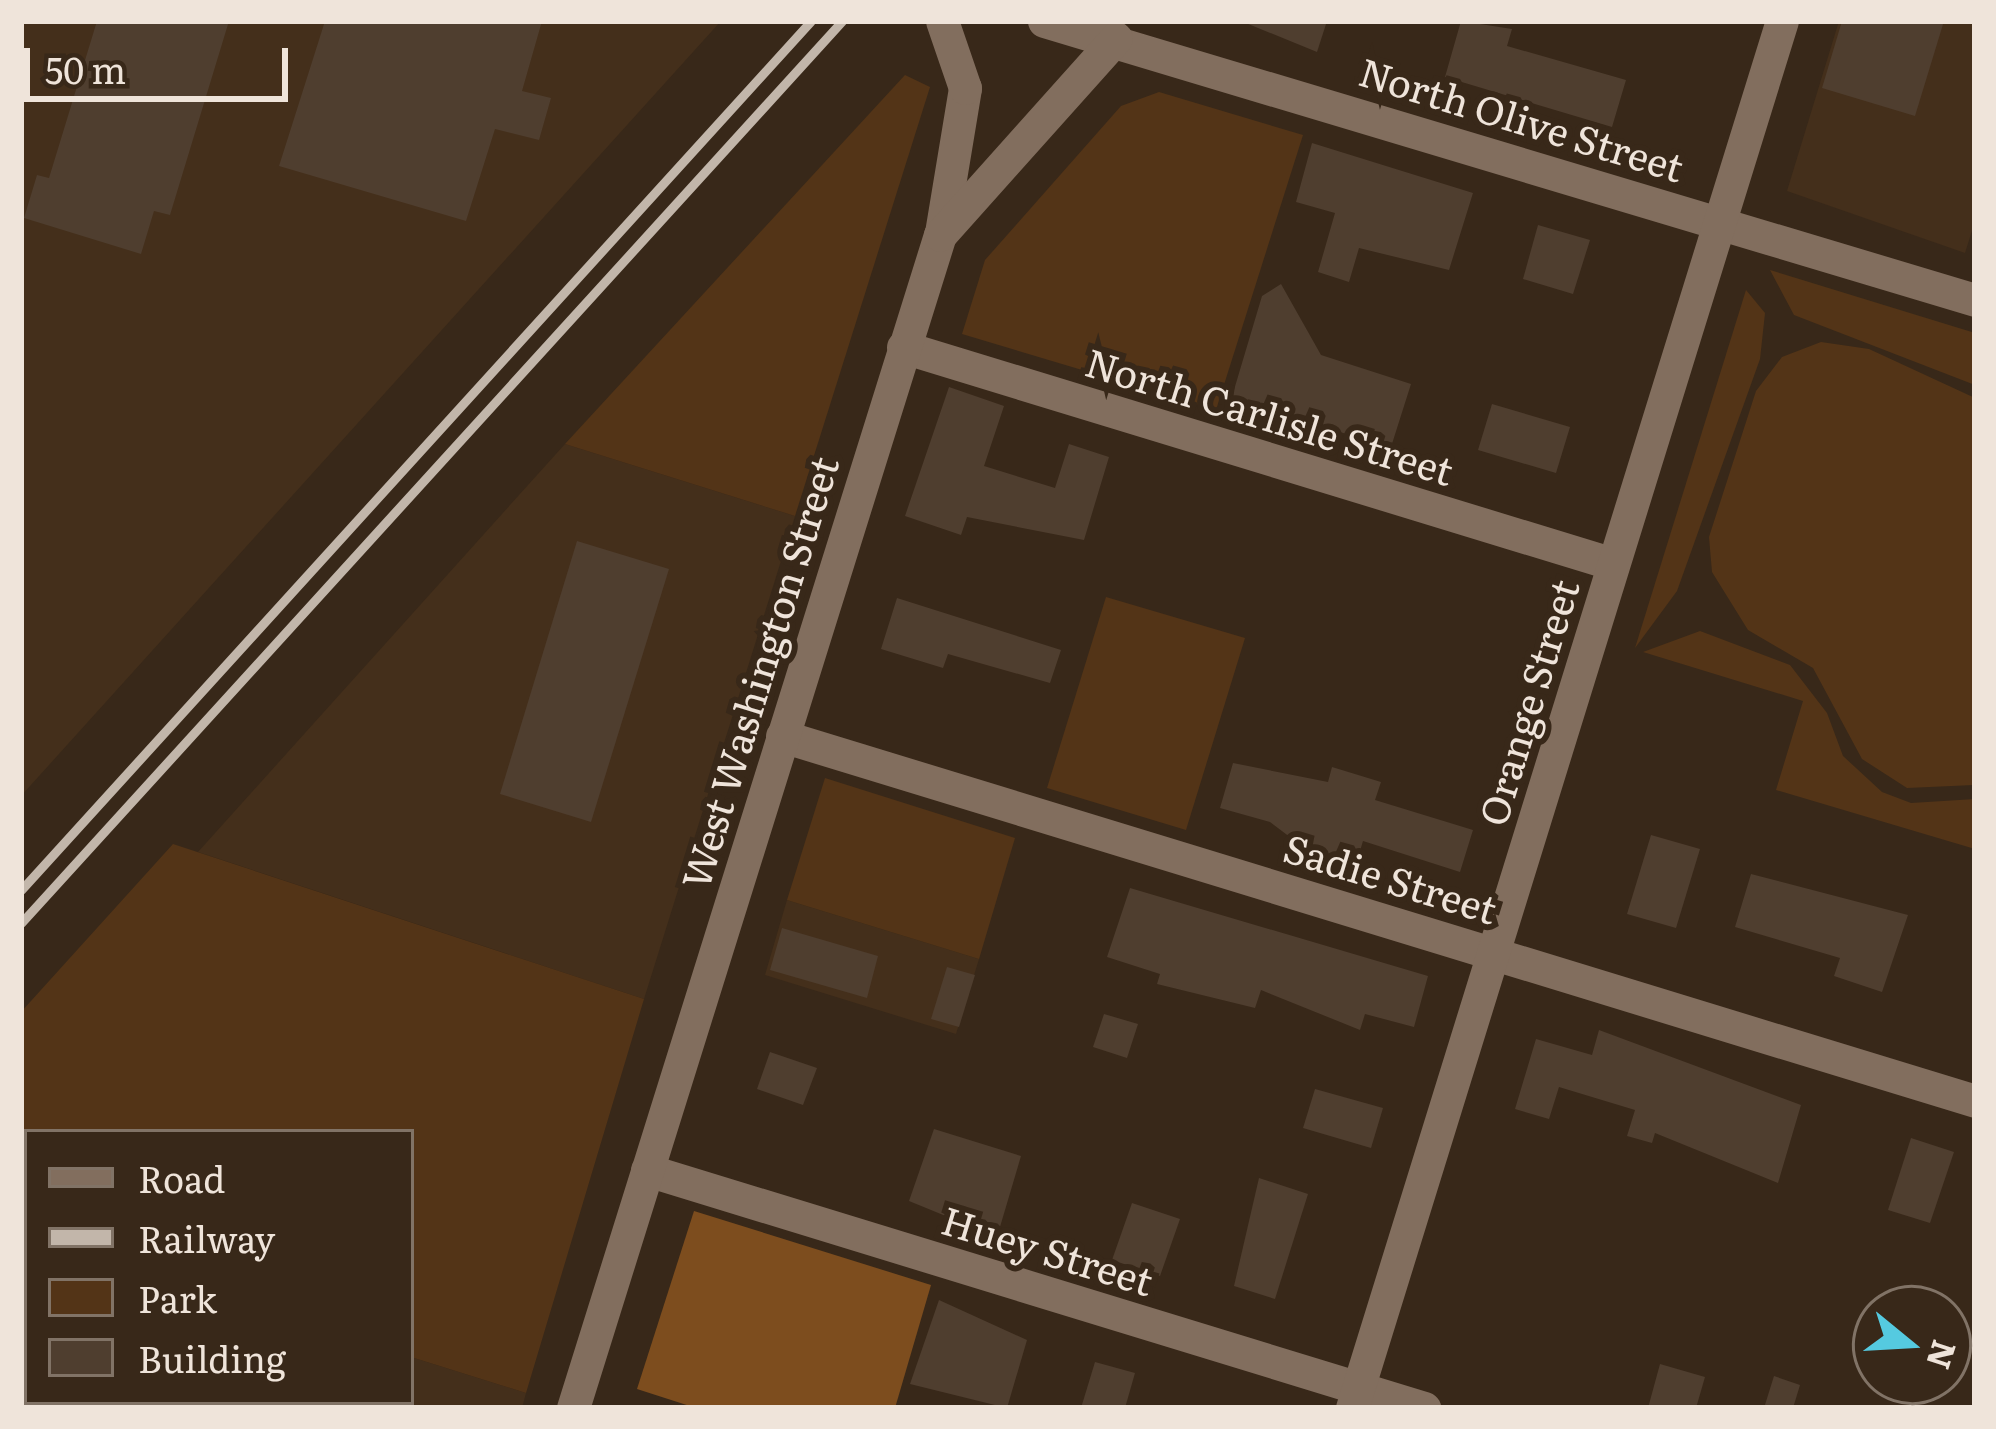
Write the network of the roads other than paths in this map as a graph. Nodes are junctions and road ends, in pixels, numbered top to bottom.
1 (942, 21) edge
2 (1044, 21) edge
3 (1782, 21) edge
4 (1124, 30) edge
5 (1719, 221) junction
6 (940, 235) junction
7 (1975, 300) edge
8 (903, 346) junction
9 (1613, 564) junction
10 (782, 736) junction
11 (1493, 952) junction
12 (1975, 1101) edge
13 (647, 1170) junction
14 (1355, 1397) edge
15 (573, 1408) edge
16 (1424, 1408) edge

1 - 6 street
2 - 4 street, North Olive Street
3 - 5 street, Orange Street
4 - 5 street, North Olive Street
4 - 6 street, West Washington Street
5 - 7 street, North Olive Street
5 - 9 street, Orange Street
6 - 8 street, West Washington Street
8 - 9 street, North Carlisle Street
8 - 10 street, West Washington Street
9 - 11 street, Orange Street
10 - 11 street, Sadie Street
10 - 13 street, West Washington Street
11 - 12 street, Sadie Street
11 - 14 street, Orange Street
13 - 14 street, Huey Street
13 - 15 street, West Washington Street
14 - 16 street, Huey Street

